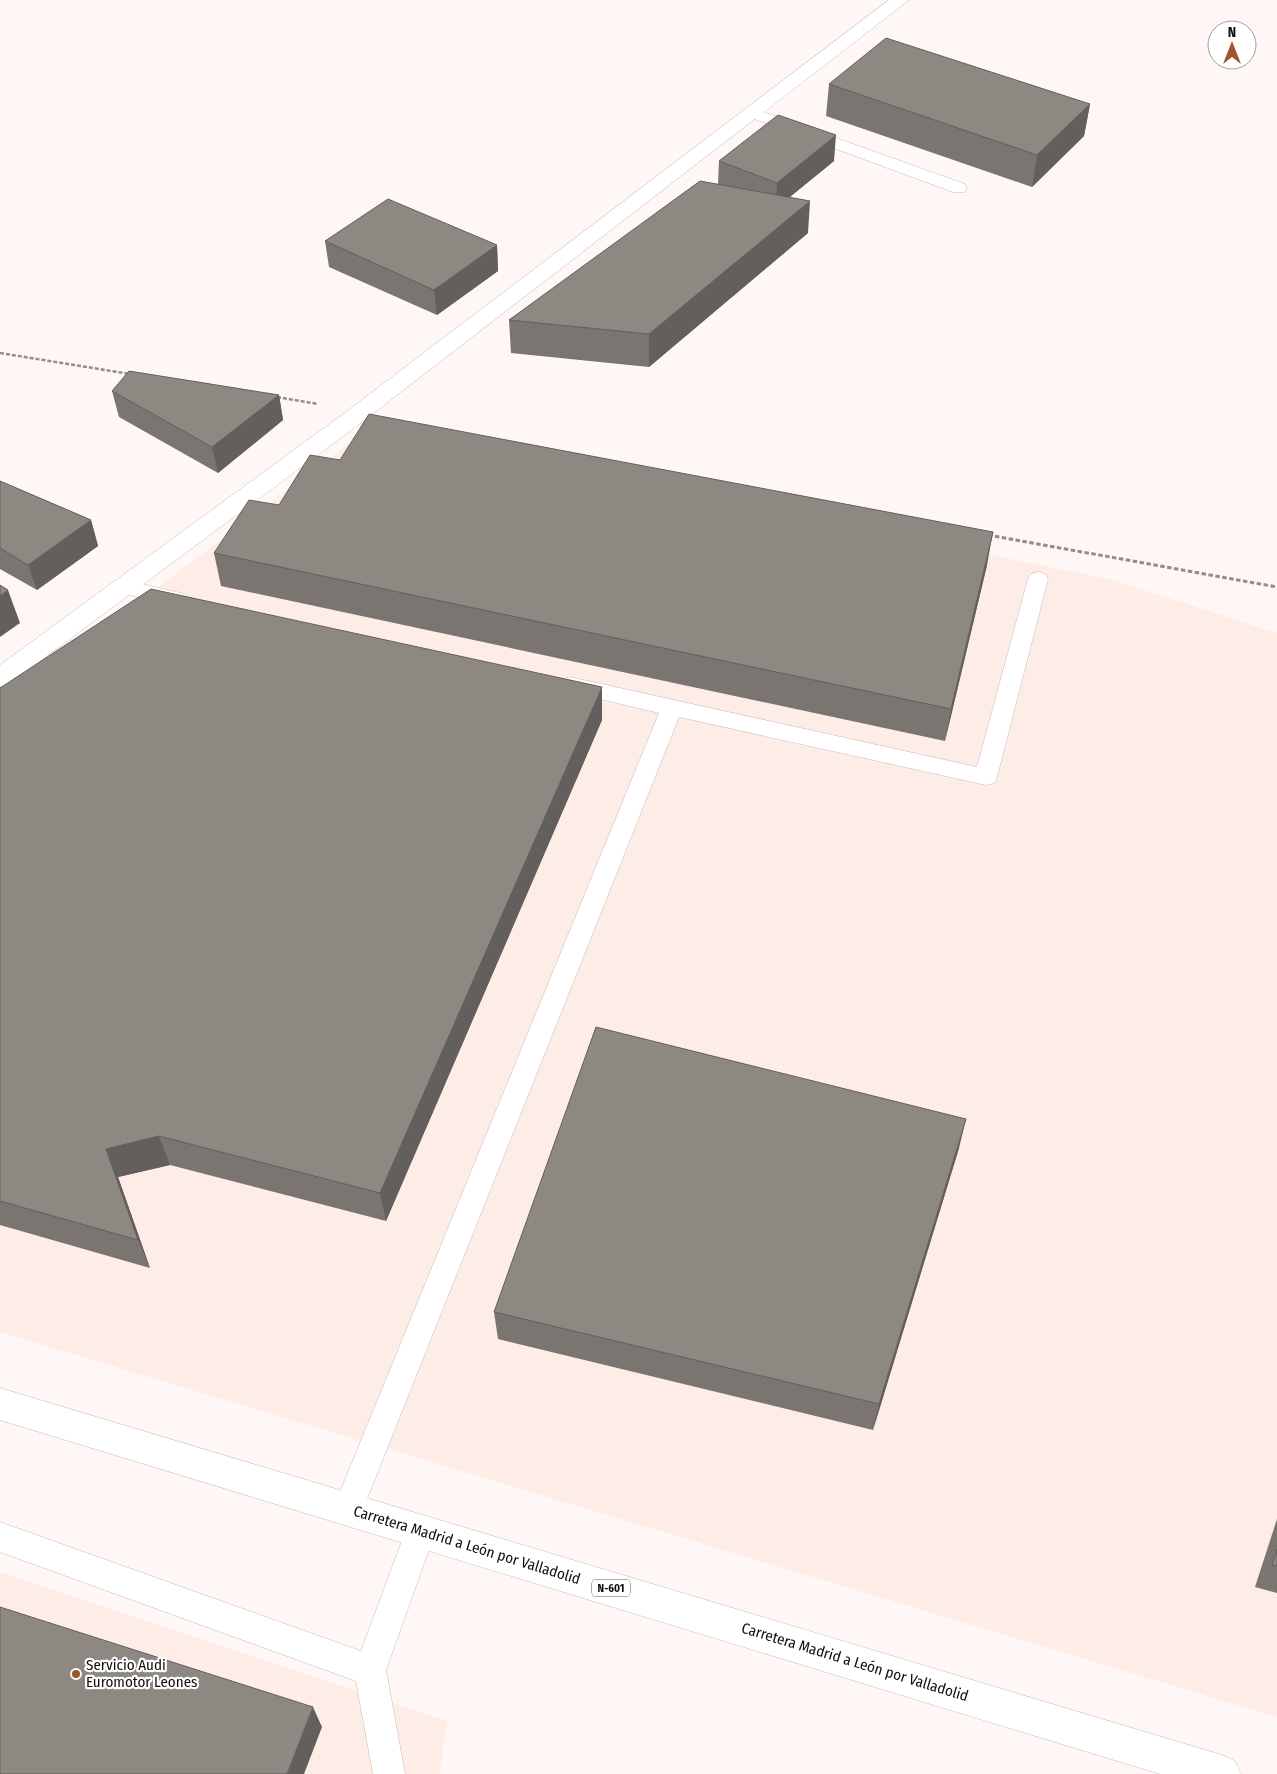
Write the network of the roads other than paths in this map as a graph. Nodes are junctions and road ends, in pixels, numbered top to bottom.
1 (900, 0) edge
2 (752, 113) junction
3 (959, 188) dead end
4 (1038, 579) dead end
5 (124, 587) junction
6 (200, 604) edge
7 (0, 678) edge
8 (547, 680) edge
9 (672, 708) junction
10 (0, 1404) edge
11 (348, 1509) junction
12 (421, 1530) junction
13 (0, 1537) edge
14 (370, 1670) junction
15 (389, 1774) edge
16 (1222, 1774) edge

1 - 2 main road
2 - 3 lane
2 - 5 main road
4 - 9 lane
5 - 6 lane
5 - 7 main road
8 - 9 lane
9 - 11 lane
10 - 11 main road, Carretera Madrid a León por Valladolid / N-601
11 - 12 main road, Carretera Madrid a León por Valladolid / N-601
12 - 14 lane
12 - 16 main road, Carretera Madrid a León por Valladolid / N-601
13 - 14 lane
14 - 15 lane

